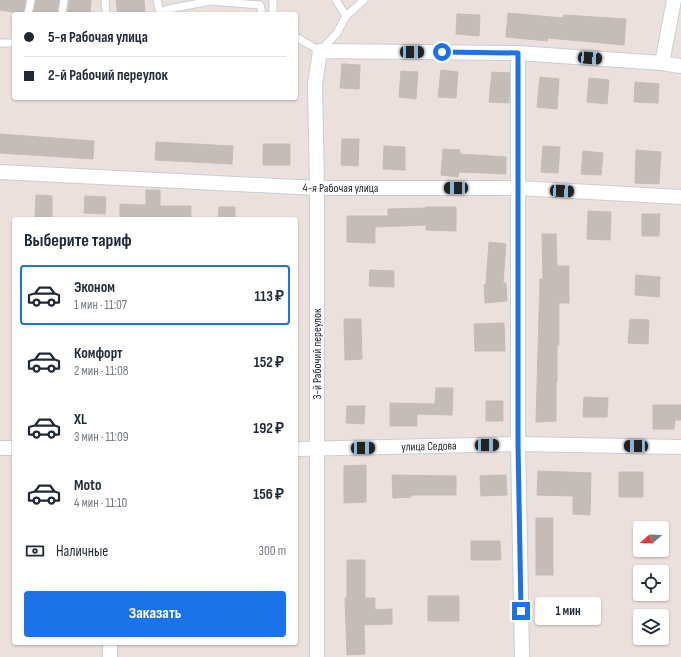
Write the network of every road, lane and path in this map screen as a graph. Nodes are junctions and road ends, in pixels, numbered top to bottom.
1 (31, 0) edge
2 (64, 0) edge
3 (106, 0) edge
4 (157, 0) edge
5 (273, 0) edge
6 (336, 0) edge
7 (364, 0) edge
8 (674, 0) edge
9 (211, 1) edge
10 (260, 3) edge
11 (28, 12) edge
12 (62, 12) edge
13 (106, 12) edge
14 (159, 12) edge
15 (163, 12) edge
16 (273, 12) edge
17 (346, 16) junction
18 (298, 38) edge
19 (0, 43) edge
20 (12, 43) edge
21 (320, 51) junction
22 (518, 53) junction
23 (662, 63) junction
24 (681, 66) edge
25 (0, 172) edge
26 (317, 188) junction
27 (518, 188) junction
28 (681, 197) edge
29 (518, 444) junction
30 (681, 447) edge
31 (0, 448) edge
32 (12, 448) edge
33 (298, 449) edge
34 (317, 449) junction
35 (110, 645) edge
36 (110, 657) edge
37 (317, 657) edge
38 (522, 657) edge

1 - 11 lane
2 - 12 lane
3 - 13 lane
4 - 14 lane
5 - 16 lane
6 - 17 lane
7 - 17 lane
8 - 23 street
9 - 10 lane
9 - 15 lane
17 - 21 lane
18 - 21 lane
19 - 20 lane
21 - 22 street
21 - 26 street, 3-й Рабочий переулок
22 - 23 street
22 - 27 street
23 - 24 street
25 - 26 street, 4-я Рабочая улица
26 - 27 street, 4-я Рабочая улица
26 - 34 street, 3-й Рабочий переулок
27 - 28 street, 4-я Рабочая улица
27 - 29 street
29 - 30 street, улица Седова
29 - 34 street, улица Седова
29 - 38 street
31 - 32 street
33 - 34 street, улица Седова
34 - 37 street, 3-й Рабочий переулок
35 - 36 street

